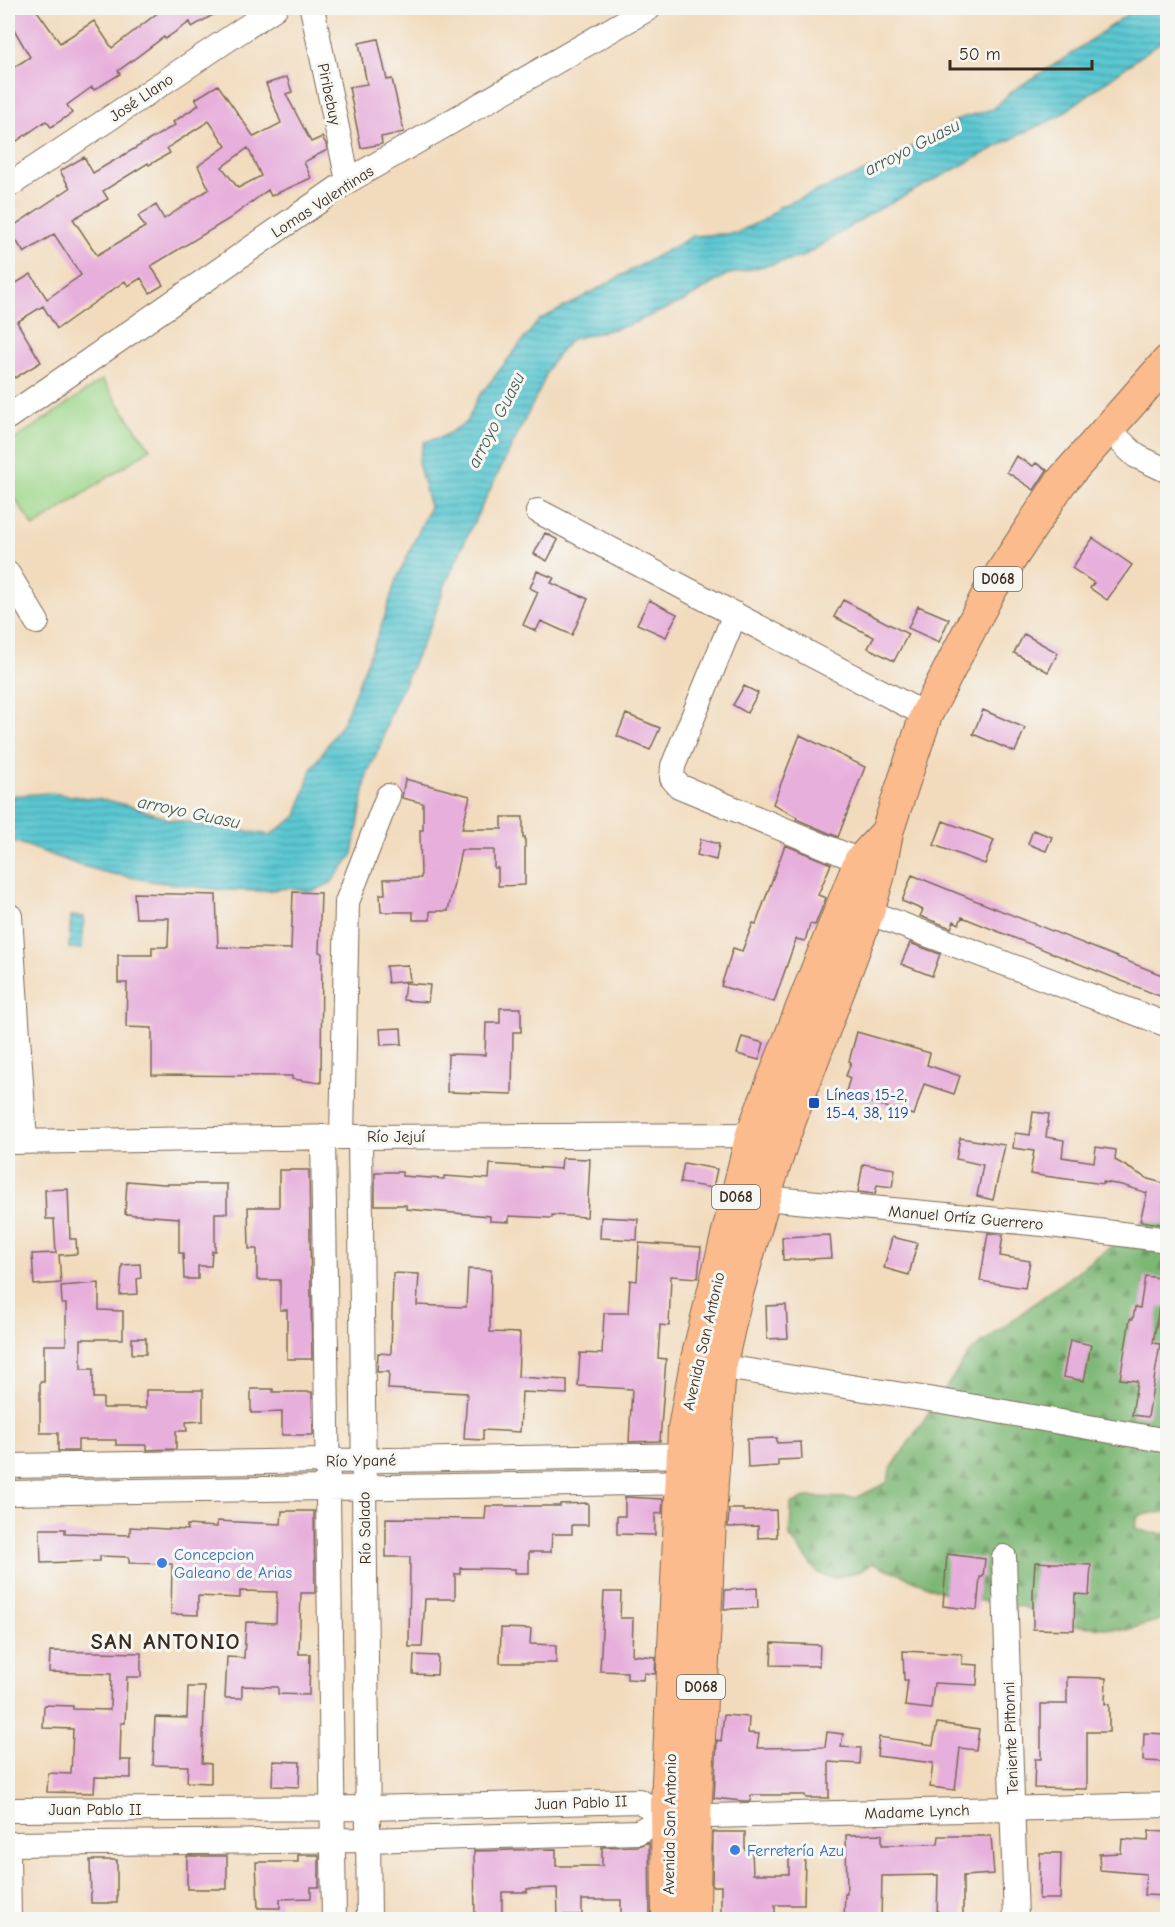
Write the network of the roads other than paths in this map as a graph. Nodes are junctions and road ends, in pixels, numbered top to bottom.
1 (275, 8) edge
2 (312, 8) edge
3 (650, 8) edge
4 (348, 181) junction
5 (8, 186) edge
6 (1167, 361) edge
7 (8, 417) edge
8 (1108, 429) junction
9 (1167, 471) edge
10 (538, 511) dead end
11 (8, 574) edge
12 (735, 615) junction
13 (37, 622) dead end
14 (926, 715) junction
15 (388, 796) dead end
16 (887, 832) junction
17 (860, 861) junction
18 (868, 912) junction
19 (10, 916) dead end
20 (1167, 1025) edge
21 (752, 1134) junction
22 (784, 1136) junction
23 (342, 1137) junction
24 (16, 1141) edge
25 (764, 1198) junction
26 (1167, 1240) edge
27 (708, 1365) junction
28 (1167, 1442) edge
29 (328, 1460) junction
30 (363, 1460) junction
31 (8, 1466) edge
32 (698, 1468) junction
33 (364, 1488) junction
34 (328, 1489) junction
35 (8, 1494) edge
36 (1004, 1557) dead end
37 (1167, 1805) edge
38 (333, 1808) junction
39 (368, 1808) junction
40 (1012, 1809) junction
41 (8, 1810) edge
42 (681, 1817) junction
43 (333, 1840) junction
44 (368, 1840) junction
45 (8, 1844) edge
46 (8, 1856) edge
47 (9, 1920) edge
48 (334, 1920) edge
49 (369, 1920) edge
50 (668, 1920) edge
51 (694, 1920) edge
52 (1016, 1920) edge

1 - 5 street, José Llano
2 - 4 street, Piribebuy
3 - 4 street, Lomas Valentinas
4 - 7 street, Lomas Valentinas
6 - 8 main road, Avenida San Antonio / D068
8 - 9 street
8 - 14 main road, Avenida San Antonio / D068
10 - 12 street
11 - 13 street
12 - 14 street
12 - 17 street
14 - 16 main road, Avenida San Antonio / D068
15 - 23 street
16 - 17 main road, Avenida San Antonio / D068
16 - 18 main road, Avenida San Antonio / D068
17 - 21 main road, Avenida San Antonio / D068
18 - 20 street
18 - 22 main road, Avenida San Antonio / D068
19 - 24 street
21 - 22 street, Río Jejuí
21 - 23 street, Río Jejuí
21 - 27 main road, Avenida San Antonio / D068
22 - 25 main road, Avenida San Antonio / D068
23 - 24 street, Río Jejuí
23 - 29 street
23 - 30 street, Río Salado
25 - 26 street, Manuel Ortíz Guerrero
25 - 27 main road, Avenida San Antonio / D068
27 - 28 street
27 - 32 main road, Avenida San Antonio / D068
29 - 30 street, Río Ypané
29 - 31 street, Río Ypané
29 - 34 street
30 - 32 street, Río Ypané
30 - 33 street, Río Salado
32 - 33 street, Río Ypané
32 - 42 main road, Avenida San Antonio / D068
33 - 34 street, Río Ypané
33 - 39 street, Río Salado
34 - 35 street, Río Ypané
34 - 38 street
36 - 40 street, Teniente Pittonni
37 - 40 street, Madame Lynch
38 - 39 street, Juan Pablo II
38 - 41 street, Juan Pablo II
38 - 43 street
39 - 42 street, Juan Pablo II
39 - 44 street, Río Salado
40 - 42 street, Madame Lynch
40 - 52 street, Teniente Pittonni
42 - 44 street, Juan Pablo II
42 - 50 main road, Avenida San Antonio / D068
42 - 51 main road, Avenida San Antonio / D068
43 - 44 street, Juan Pablo II
43 - 45 street, Juan Pablo II
43 - 48 street
44 - 49 street, Río Salado
46 - 47 street

